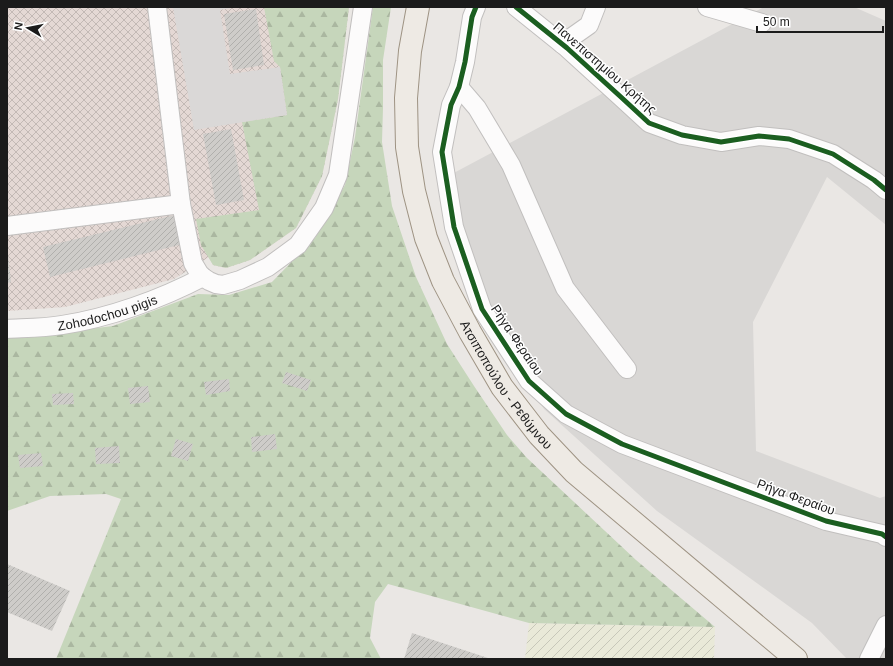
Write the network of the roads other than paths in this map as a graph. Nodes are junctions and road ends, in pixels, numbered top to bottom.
1 (157, 7) edge
2 (363, 7) edge
3 (418, 7) edge
4 (476, 7) edge
5 (516, 7) edge
6 (596, 7) edge
7 (707, 7) edge
8 (762, 23) dead end
9 (562, 44) junction
10 (459, 87) junction
11 (886, 190) edge
12 (181, 204) junction
13 (7, 226) edge
14 (203, 277) junction
15 (7, 329) edge
16 (627, 369) dead end
17 (884, 535) edge
18 (886, 625) edge
19 (796, 659) edge
20 (869, 659) edge

1 - 12 street
2 - 14 street
3 - 19 main road, Ατσιποπούλου - Ρεθύμνου
4 - 10 street, Ρήγα Φεραίου
5 - 9 street, Πανεπιστημίου Κρήτης
6 - 9 street
7 - 8 street
9 - 11 street, Πανεπιστημίου Κρήτης
10 - 16 street
10 - 17 street, Ρήγα Φεραίου
12 - 13 street
12 - 14 street
14 - 15 street, Zohodochou pigis
18 - 20 street

